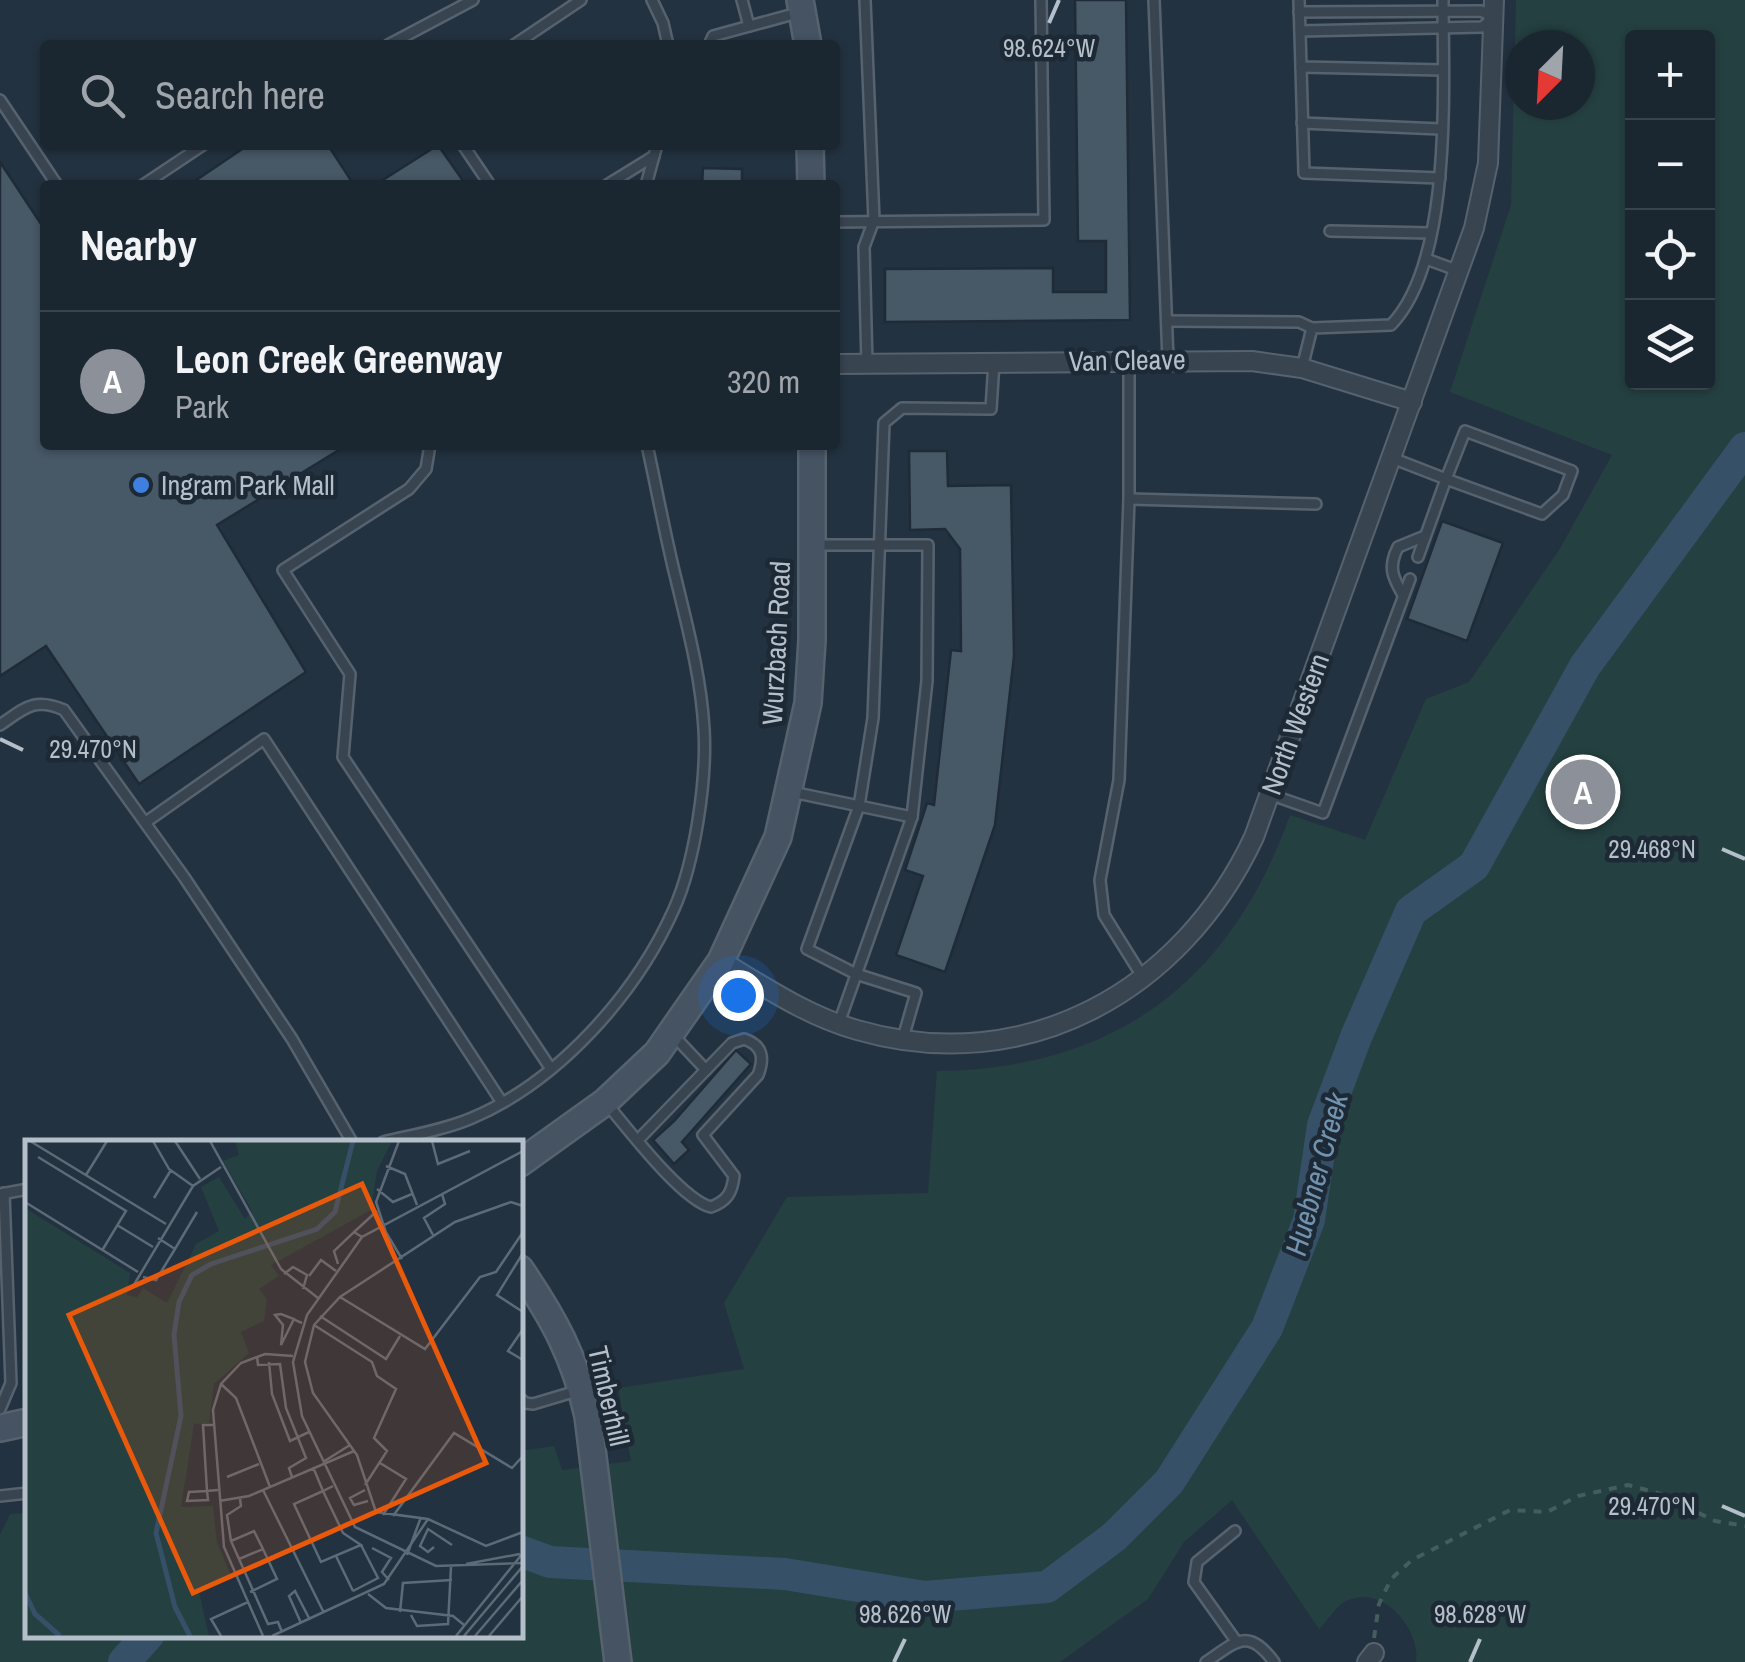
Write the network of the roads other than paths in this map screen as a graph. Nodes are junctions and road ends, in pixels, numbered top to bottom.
1 (474, 0) edge
2 (580, 0) edge
3 (652, 0) edge
4 (742, 0) edge
5 (865, 0) edge
6 (1041, 0) edge
7 (1154, 0) edge
8 (1299, 0) edge
9 (1442, 5) edge
10 (802, 6) edge
11 (1494, 8) edge
12 (1299, 12) junction
13 (749, 26) junction
14 (1444, 29) junction
15 (1300, 31) junction
16 (398, 40) edge
17 (521, 40) edge
18 (667, 40) edge
19 (711, 40) edge
20 (807, 40) edge
21 (1301, 66) junction
22 (1443, 70) junction
23 (0, 100) edge
24 (1302, 123) junction
25 (1440, 129) junction
26 (196, 150) edge
27 (466, 150) edge
28 (656, 150) edge
29 (810, 150) edge
30 (1440, 178) junction
31 (54, 180) edge
32 (150, 180) edge
33 (487, 180) edge
34 (614, 180) edge
35 (647, 180) edge
36 (811, 180) edge
37 (874, 220) junction
38 (840, 222) edge
39 (1330, 232) dead end
40 (1430, 233) junction
41 (1426, 259) junction
42 (1460, 271) junction
43 (1167, 321) junction
44 (1312, 328) junction
45 (1129, 360) junction
46 (1168, 360) junction
47 (994, 362) junction
48 (840, 364) edge
49 (867, 364) junction
50 (1302, 368) junction
51 (1412, 402) junction
52 (429, 450) edge
53 (648, 450) edge
54 (812, 450) edge
55 (1392, 458) junction
56 (1446, 478) junction
57 (1129, 500) junction
58 (1316, 504) dead end
59 (1425, 536) junction
60 (812, 544) junction
61 (882, 544) junction
62 (1418, 557) dead end
63 (1410, 578) dead end
64 (1403, 595) junction
65 (0, 725) edge
66 (790, 792) junction
67 (1269, 794) junction
68 (859, 806) junction
69 (912, 817) junction
70 (146, 822) junction
71 (721, 961) junction
72 (856, 974) junction
73 (1144, 978) junction
74 (838, 1024) junction
75 (672, 1034) junction
76 (902, 1040) junction
77 (550, 1069) junction
78 (706, 1070) junction
79 (501, 1101) junction
80 (605, 1102) junction
81 (351, 1140) edge
82 (390, 1140) edge
83 (638, 1140) junction
84 (522, 1162) edge
85 (2, 1194) edge
86 (522, 1272) edge
87 (582, 1389) junction
88 (522, 1399) edge
89 (0, 1408) edge
90 (25, 1423) edge
91 (0, 1428) edge
92 (25, 1493) edge
93 (0, 1496) edge
94 (1235, 1532) dead end
95 (1236, 1641) junction
96 (618, 1662) edge
97 (1206, 1662) edge
98 (1274, 1662) edge

1 - 16 lane
2 - 17 lane
3 - 18 lane
4 - 13 lane
5 - 37 lane
6 - 37 lane
7 - 43 lane
8 - 12 lane
9 - 11 lane
9 - 12 lane
9 - 14 lane
10 - 13 lane
10 - 20 main road
11 - 14 lane
11 - 42 street, North Western
12 - 15 lane
13 - 19 lane
14 - 15 lane
14 - 22 lane
15 - 21 lane
21 - 22 lane
21 - 24 lane
22 - 25 lane
23 - 31 lane
24 - 25 lane
24 - 30 lane
25 - 30 lane
26 - 32 lane
27 - 33 lane
28 - 34 lane
28 - 35 lane
29 - 36 main road
30 - 40 lane
37 - 38 lane
37 - 49 lane
39 - 40 lane
40 - 41 lane
41 - 42 lane
41 - 44 lane
42 - 51 street, North Western
43 - 44 lane
43 - 46 lane
44 - 50 lane
45 - 46 street, Van Cleave
45 - 47 street, Van Cleave
45 - 57 lane
46 - 50 street, Van Cleave
47 - 49 street, Van Cleave
47 - 61 lane
48 - 49 street, Van Cleave
50 - 51 street, Van Cleave
51 - 55 street, North Western
52 - 77 lane
53 - 77 lane
54 - 60 main road, Wurzbach Road
55 - 56 lane
55 - 67 street, North Western
56 - 56 lane
56 - 59 lane
57 - 58 lane
57 - 73 lane
59 - 62 lane
59 - 64 lane
60 - 61 lane
60 - 66 main road, Wurzbach Road
61 - 68 lane
61 - 69 lane
63 - 64 lane
64 - 67 lane
65 - 70 lane
66 - 68 lane
66 - 71 main road, Wurzbach Road
67 - 73 street, North Western
68 - 69 lane
68 - 72 lane
69 - 72 lane
70 - 79 lane
70 - 81 lane
71 - 74 street, North Western
71 - 75 main road, Wurzbach Road
72 - 74 lane
72 - 76 lane
73 - 76 street, North Western
74 - 76 street, North Western
75 - 78 lane
75 - 80 main road, Wurzbach Road
77 - 79 lane
78 - 83 lane
78 - 83 lane
79 - 82 lane
80 - 83 lane
80 - 84 main road, Wurzbach Road
85 - 89 lane
86 - 87 main road, Timberhill
87 - 88 lane
87 - 96 main road, Timberhill
90 - 91 main road
92 - 93 lane
94 - 95 lane
95 - 97 lane
95 - 98 lane

